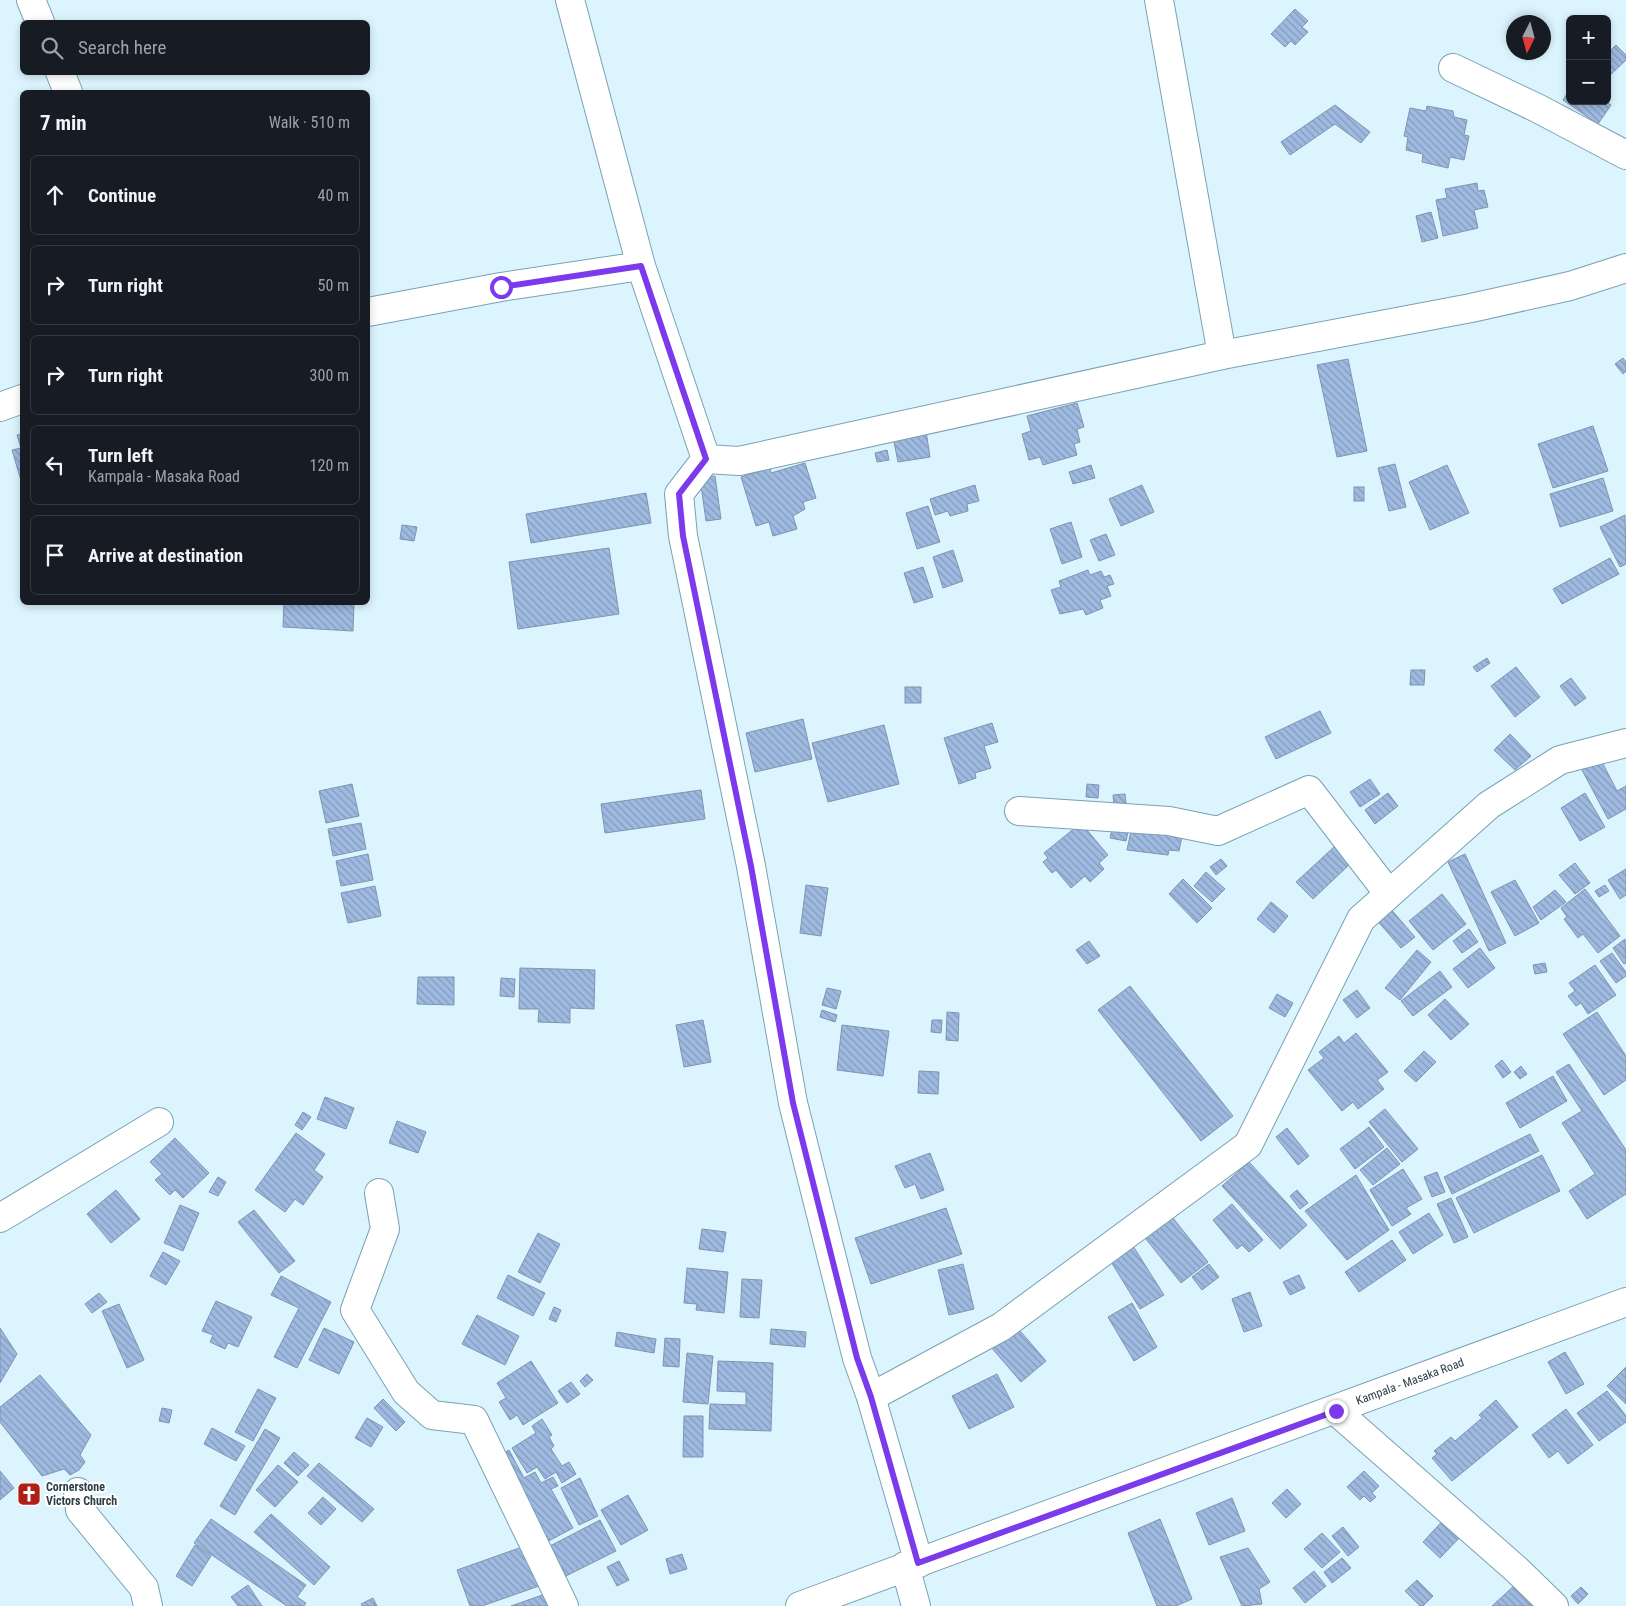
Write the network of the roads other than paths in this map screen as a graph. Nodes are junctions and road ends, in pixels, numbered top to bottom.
1 (31, 0) edge
2 (570, 0) edge
3 (1159, 0) edge
4 (39, 20) edge
5 (1453, 68) dead end
6 (61, 75) edge
7 (67, 90) edge
8 (1626, 155) edge
9 (641, 266) junction
10 (1626, 268) edge
11 (370, 312) edge
12 (1222, 355) junction
13 (20, 400) edge
14 (0, 407) edge
15 (706, 459) junction
16 (1626, 743) edge
17 (1018, 811) dead end
18 (1389, 894) junction
19 (159, 1122) dead end
20 (379, 1193) dead end
21 (0, 1218) edge
22 (1626, 1302) edge
23 (871, 1397) junction
24 (1336, 1411) junction
25 (78, 1492) dead end
26 (912, 1564) junction
27 (148, 1606) edge
28 (564, 1606) edge
29 (800, 1606) edge
30 (916, 1606) edge
31 (1554, 1606) edge

1 - 4 street
2 - 9 street
3 - 12 street
5 - 8 street
6 - 7 street
9 - 11 street
9 - 15 street
10 - 12 street
12 - 15 street
13 - 14 street
15 - 23 street
16 - 18 street
17 - 18 street
18 - 23 street
19 - 21 street
20 - 28 street
22 - 24 street, Kampala - Masaka Road
23 - 26 street
24 - 26 street, Kampala - Masaka Road
24 - 31 street
25 - 27 street
26 - 29 street, Kampala - Masaka Road
26 - 30 street

